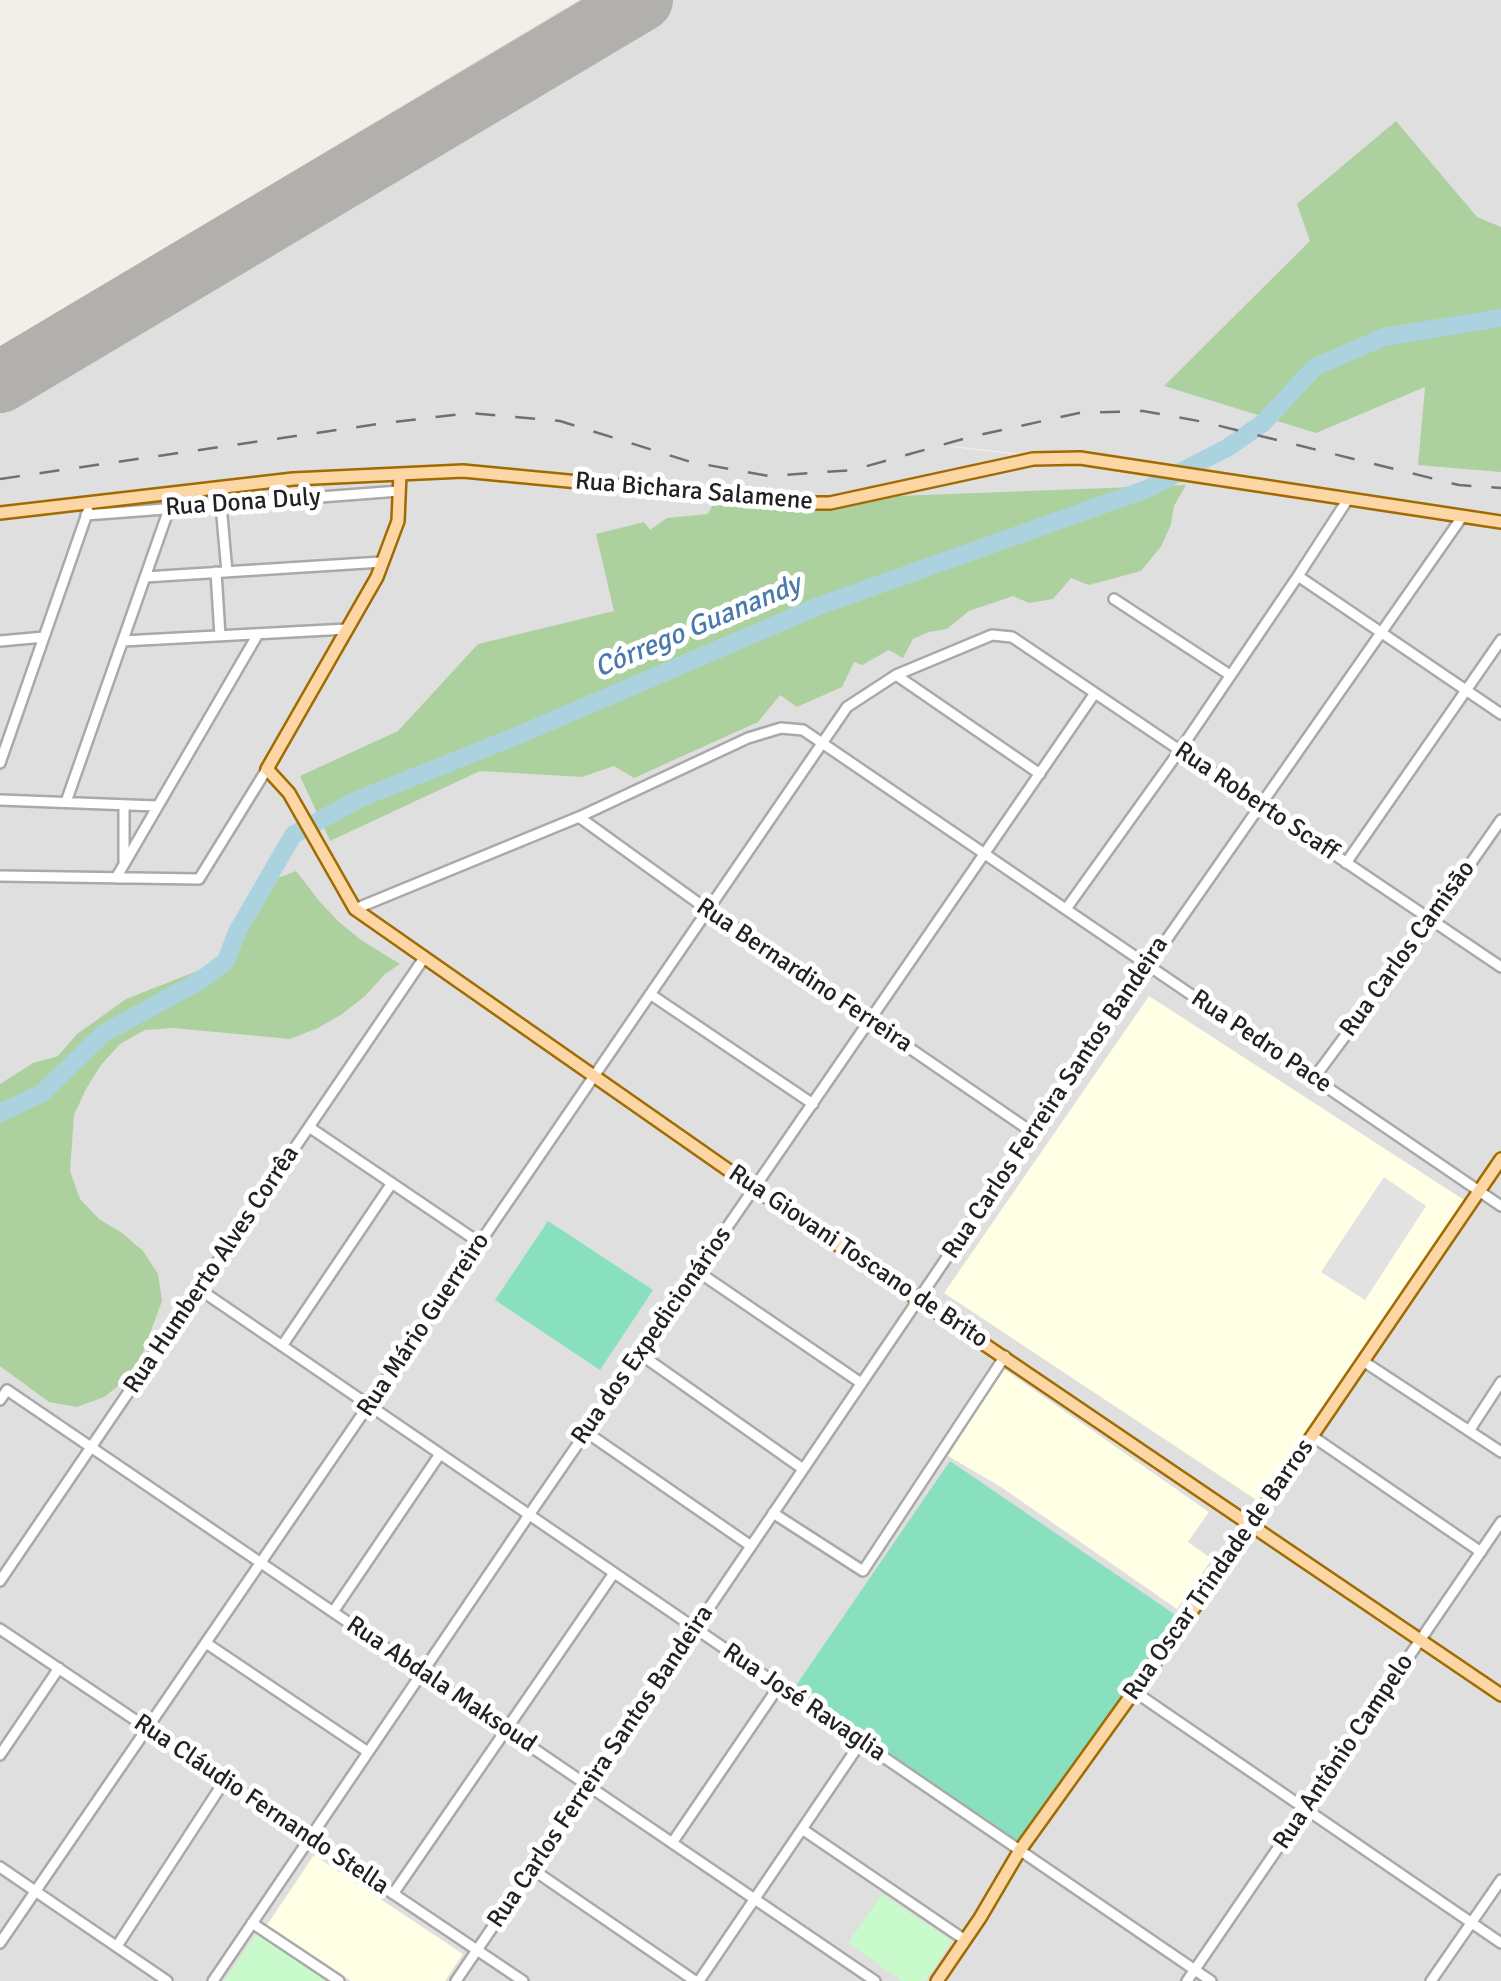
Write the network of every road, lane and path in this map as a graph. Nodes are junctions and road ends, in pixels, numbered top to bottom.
1 (400, 474) junction
2 (399, 491) junction
3 (1348, 499) junction
4 (221, 505) junction
5 (88, 509) junction
6 (169, 509) junction
7 (0, 513) edge
8 (1462, 517) junction
9 (1501, 522) edge
10 (382, 562) junction
11 (221, 572) junction
12 (1298, 576) junction
13 (144, 577) junction
14 (1114, 599) dead end
15 (346, 629) junction
16 (1381, 632) junction
17 (258, 634) junction
18 (220, 636) junction
19 (44, 637) junction
20 (0, 640) edge
21 (1501, 640) edge
22 (123, 642) junction
23 (896, 675) junction
24 (1230, 676) junction
25 (1466, 690) junction
26 (1095, 693) junction
27 (1501, 714) edge
28 (4, 743) edge
29 (822, 744) junction
30 (1180, 750) junction
31 (0, 763) edge
32 (267, 768) junction
33 (1040, 774) junction
34 (0, 800) edge
35 (66, 802) junction
36 (124, 804) junction
37 (1259, 804) junction
38 (156, 806) junction
39 (579, 817) junction
40 (1501, 820) edge
41 (985, 854) junction
42 (1346, 862) junction
43 (124, 864) junction
44 (0, 876) edge
45 (116, 878) junction
46 (355, 909) junction
47 (1066, 909) junction
48 (708, 910) junction
49 (1431, 920) junction
50 (424, 958) junction
51 (1148, 964) junction
52 (1501, 967) edge
53 (650, 994) junction
54 (870, 1021) junction
55 (593, 1077) junction
56 (1314, 1078) junction
57 (813, 1104) junction
58 (309, 1127) junction
59 (1032, 1132) junction
60 (1501, 1159) edge
61 (392, 1183) junction
62 (754, 1188) junction
63 (1479, 1192) junction
64 (1501, 1206) edge
65 (480, 1242) junction
66 (697, 1271) junction
67 (199, 1289) junction
68 (918, 1299) junction
69 (282, 1346) junction
70 (640, 1354) junction
71 (1005, 1356) junction
72 (1362, 1361) junction
73 (1501, 1382) edge
74 (861, 1383) junction
75 (0, 1400) edge
76 (369, 1405) junction
77 (1468, 1431) junction
78 (586, 1432) junction
79 (1312, 1436) junction
80 (92, 1448) junction
81 (1501, 1452) edge
82 (440, 1454) junction
83 (803, 1469) junction
84 (774, 1513) junction
85 (528, 1514) junction
86 (1501, 1522) edge
87 (1251, 1525) junction
88 (751, 1546) junction
89 (1481, 1552) junction
90 (261, 1563) junction
91 (614, 1573) junction
92 (0, 1581) edge
93 (333, 1612) junction
94 (0, 1628) edge
95 (695, 1628) junction
96 (1421, 1639) junction
97 (206, 1643) junction
98 (59, 1668) junction
99 (422, 1672) junction
100 (779, 1686) junction
101 (1134, 1692) junction
102 (1501, 1695) edge
103 (148, 1728) junction
104 (506, 1730) junction
105 (861, 1742) junction
106 (368, 1752) junction
107 (0, 1755) edge
108 (225, 1780) junction
109 (588, 1786) junction
110 (1305, 1809) junction
111 (802, 1829) junction
112 (310, 1838) junction
113 (672, 1843) junction
114 (1020, 1850) junction
115 (0, 1866) edge
116 (532, 1869) junction
117 (1501, 1880) edge
118 (36, 1891) junction
119 (393, 1894) junction
120 (754, 1899) junction
121 (252, 1923) junction
122 (1472, 1923) junction
123 (965, 1940) junction
124 (0, 1943) edge
125 (1501, 1943) edge
126 (117, 1946) junction
127 (477, 1950) junction
128 (1195, 1970) junction
129 (167, 1981) edge
130 (212, 1981) edge
131 (340, 1981) edge
132 (456, 1981) edge
133 (523, 1981) edge
134 (697, 1981) edge
135 (874, 1981) edge
136 (937, 1981) edge
137 (1187, 1981) edge
138 (1211, 1981) edge
139 (1431, 1981) edge

1 - 2 main road
1 - 3 main road, Rua Bichara Salamene
1 - 5 main road, Rua Bichara Salamene
2 - 4 street, Rua Dona Duly
2 - 10 main road
3 - 8 main road, Rua Bichara Salamene
3 - 12 street
4 - 6 street, Rua Dona Duly
4 - 11 street
5 - 6 street, Rua Dona Duly
5 - 7 main road, Rua Bichara Salamene
5 - 19 street
6 - 13 street
8 - 9 main road, Rua Bichara Salamene
8 - 16 street, Rua Carlos Ferreira Santos Bandeira
10 - 11 street
10 - 15 main road
11 - 13 street
11 - 18 street
12 - 16 street
12 - 24 street
13 - 22 street
14 - 24 street
15 - 17 street
15 - 32 main road
16 - 25 street
16 - 37 street, Rua Carlos Ferreira Santos Bandeira
17 - 18 street
17 - 38 street
18 - 22 street
19 - 20 street
19 - 28 street
21 - 25 street
22 - 35 street
23 - 26 street, Rua Roberto Scaff
23 - 29 street, Rua Mário Guerreiro
23 - 33 street
24 - 30 street
25 - 27 street
25 - 42 street
26 - 30 street, Rua Roberto Scaff
26 - 33 street, Rua dos Expedicionários
28 - 31 street
29 - 39 street, Rua Pedro Pace
29 - 41 street, Rua Pedro Pace
29 - 48 street, Rua Mário Guerreiro
30 - 37 street, Rua Roberto Scaff
30 - 47 street
32 - 45 street
32 - 46 main road, Rua Giovani Toscano de Brito
33 - 41 street, Rua dos Expedicionários
34 - 35 street
35 - 36 street
36 - 38 street
36 - 43 street
37 - 42 street, Rua Roberto Scaff
37 - 51 street, Rua Carlos Ferreira Santos Bandeira
38 - 43 street
39 - 46 street, Rua Pedro Pace
39 - 48 street, Rua Bernardino Ferreira
40 - 49 street, Rua Carlos Camisão
41 - 47 street, Rua Pedro Pace
41 - 54 street, Rua dos Expedicionários
42 - 49 street, Rua Roberto Scaff
43 - 45 street
44 - 45 street
46 - 50 main road, Rua Giovani Toscano de Brito
47 - 51 street, Rua Pedro Pace
48 - 53 street, Rua Mário Guerreiro
48 - 54 street, Rua Bernardino Ferreira
49 - 52 street, Rua Roberto Scaff
49 - 56 street, Rua Carlos Camisão
50 - 55 main road, Rua Giovani Toscano de Brito
50 - 58 street, Rua Humberto Alves Corrêa
51 - 56 street, Rua Pedro Pace
51 - 59 street, Rua Carlos Ferreira Santos Bandeira
53 - 55 street, Rua Mário Guerreiro
53 - 57 street
54 - 57 street, Rua dos Expedicionários
54 - 59 street, Rua Bernardino Ferreira
55 - 62 main road, Rua Giovani Toscano de Brito
55 - 65 street, Rua Mário Guerreiro
56 - 63 street, Rua Pedro Pace
57 - 62 street, Rua dos Expedicionários
58 - 61 street
58 - 67 street, Rua Humberto Alves Corrêa
59 - 68 street, Rua Carlos Ferreira Santos Bandeira
60 - 63 main road, Rua Oscar Trindade de Barros
61 - 65 street
61 - 69 street
62 - 66 street, Rua dos Expedicionários
62 - 68 main road, Rua Giovani Toscano de Brito
63 - 64 street, Rua Pedro Pace
63 - 72 main road, Rua Oscar Trindade de Barros
65 - 76 street, Rua Mário Guerreiro
66 - 70 street, Rua dos Expedicionários
66 - 74 street
67 - 69 street, Rua José Ravaglia
67 - 80 street, Rua Humberto Alves Corrêa
68 - 71 main road, Rua Giovani Toscano de Brito
68 - 74 street, Rua Carlos Ferreira Santos Bandeira
69 - 76 street, Rua José Ravaglia
70 - 78 street, Rua dos Expedicionários
70 - 83 street
71 - 84 street
71 - 87 main road, Rua Giovani Toscano de Brito
72 - 77 street
72 - 79 main road, Rua Oscar Trindade de Barros
73 - 77 street
74 - 83 street, Rua Carlos Ferreira Santos Bandeira
75 - 80 street, Rua Abdala Maksoud
76 - 82 street, Rua José Ravaglia
76 - 90 street, Rua Mário Guerreiro
77 - 81 street
78 - 85 street, Rua dos Expedicionários
78 - 88 street
79 - 87 main road, Rua Oscar Trindade de Barros
79 - 89 street
80 - 90 street, Rua Abdala Maksoud
80 - 92 street, Rua Humberto Alves Corrêa
82 - 85 street, Rua José Ravaglia
82 - 93 street
83 - 84 street, Rua Carlos Ferreira Santos Bandeira
84 - 88 street, Rua Carlos Ferreira Santos Bandeira
85 - 91 street, Rua José Ravaglia
85 - 99 street, Rua dos Expedicionários
86 - 89 street, Rua Antônio Campelo
87 - 96 main road, Rua Giovani Toscano de Brito
87 - 101 main road, Rua Oscar Trindade de Barros
88 - 95 street, Rua Carlos Ferreira Santos Bandeira
89 - 96 street, Rua Antônio Campelo
90 - 93 street, Rua Abdala Maksoud
90 - 97 street, Rua Mário Guerreiro
91 - 95 street, Rua José Ravaglia
91 - 104 street
93 - 99 street, Rua Abdala Maksoud
94 - 98 street, Rua Cláudio Fernando Stella
95 - 100 street, Rua José Ravaglia
95 - 109 street, Rua Carlos Ferreira Santos Bandeira
96 - 102 main road, Rua Giovani Toscano de Brito
96 - 110 street, Rua Antônio Campelo
97 - 103 street, Rua Mário Guerreiro
97 - 106 street
98 - 103 street, Rua Cláudio Fernando Stella
98 - 107 street
99 - 104 street, Rua Abdala Maksoud
99 - 106 street, Rua dos Expedicionários
100 - 105 street, Rua José Ravaglia
100 - 113 street
101 - 110 street
101 - 114 main road, Rua Oscar Trindade de Barros
103 - 108 street, Rua Cláudio Fernando Stella
103 - 118 street, Rua Mário Guerreiro
104 - 109 street, Rua Abdala Maksoud
104 - 119 street
105 - 111 street
105 - 114 street, Rua José Ravaglia
106 - 112 street, Rua dos Expedicionários
108 - 112 street, Rua Cláudio Fernando Stella
108 - 126 street
109 - 113 street, Rua Abdala Maksoud
109 - 116 street, Rua Carlos Ferreira Santos Bandeira
110 - 122 street
110 - 128 street, Rua Antônio Campelo
111 - 120 street
111 - 123 street
112 - 119 street, Rua Cláudio Fernando Stella
112 - 121 street, Rua dos Expedicionários
113 - 120 street, Rua Abdala Maksoud
114 - 123 main road, Rua Oscar Trindade de Barros
114 - 128 street, Rua José Ravaglia
115 - 118 street
116 - 127 street, Rua Carlos Ferreira Santos Bandeira
116 - 134 street
117 - 122 street
118 - 124 street, Rua Mário Guerreiro
118 - 126 street
119 - 127 street, Rua Cláudio Fernando Stella
120 - 134 street
120 - 135 street, Rua Abdala Maksoud
121 - 130 street, Rua dos Expedicionários
121 - 131 street
122 - 125 street
122 - 139 street
123 - 136 main road, Rua Oscar Trindade de Barros
126 - 129 street
127 - 132 street, Rua Carlos Ferreira Santos Bandeira
127 - 133 street, Rua Cláudio Fernando Stella
128 - 137 street, Rua Antônio Campelo
128 - 138 street, Rua José Ravaglia

